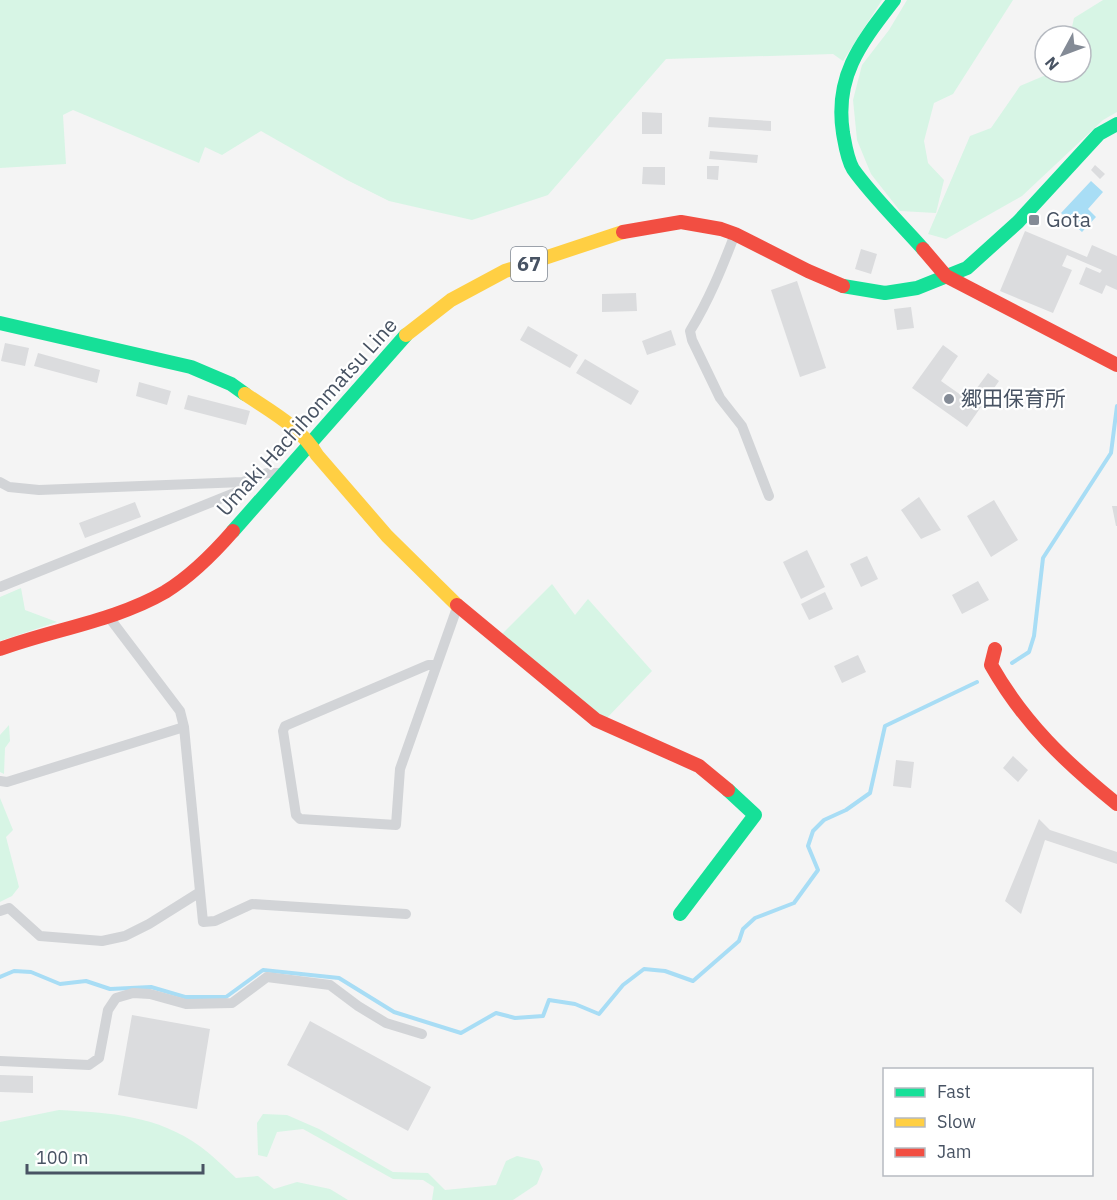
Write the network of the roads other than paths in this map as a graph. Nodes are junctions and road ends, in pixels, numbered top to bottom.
1 (894, 0) edge
2 (1117, 124) edge
3 (735, 234) junction
4 (946, 276) junction
5 (0, 323) edge
6 (1117, 365) edge
7 (310, 444) junction
8 (283, 473) junction
9 (0, 482) edge
10 (243, 482) junction
11 (769, 496) dead end
12 (0, 587) edge
13 (458, 604) junction
14 (108, 616) junction
15 (0, 649) edge
16 (995, 649) dead end
17 (435, 665) junction
18 (184, 727) junction
19 (0, 781) edge
20 (1117, 804) edge
21 (200, 892) junction
22 (0, 911) edge
23 (406, 914) dead end
24 (680, 914) dead end
25 (422, 1034) dead end
26 (0, 1060) edge

1 - 4 street
2 - 4 street, Umaki Hachihonmatsu Line / 67
3 - 4 street, Umaki Hachihonmatsu Line / 67
3 - 7 street, Umaki Hachihonmatsu Line / 67
3 - 11 street
4 - 6 street
5 - 7 street
7 - 8 street, Umaki Hachihonmatsu Line / 67
7 - 13 street
8 - 10 street
8 - 14 street, Umaki Hachihonmatsu Line / 67
9 - 10 street
10 - 12 street
13 - 17 street
13 - 24 street
14 - 15 street, Umaki Hachihonmatsu Line / 67
14 - 18 street
16 - 20 street
17 - 17 street
18 - 19 street
18 - 21 street
21 - 22 street
21 - 23 street
25 - 26 street

